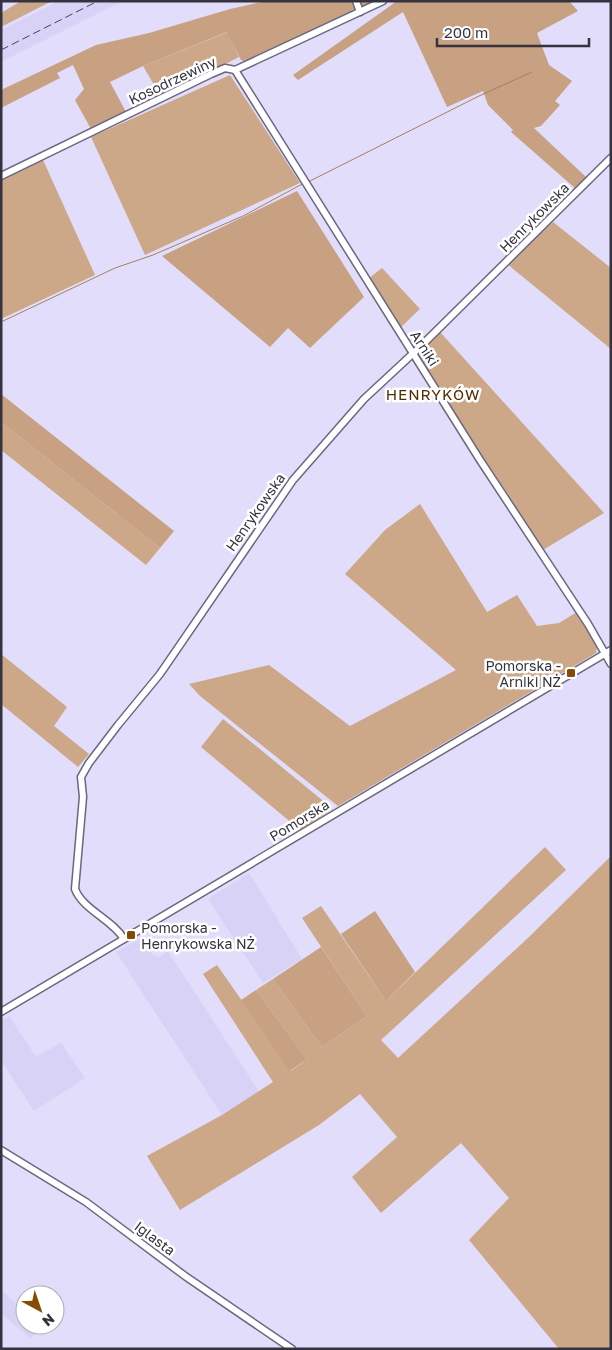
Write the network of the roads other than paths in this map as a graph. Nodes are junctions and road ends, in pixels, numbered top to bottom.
1 (356, 1) edge
2 (382, 1) edge
3 (360, 12) junction
4 (235, 70) junction
5 (611, 158) edge
6 (1, 176) edge
7 (413, 353) junction
8 (608, 652) edge
9 (611, 664) edge
10 (124, 939) junction
11 (1, 1012) edge
12 (1, 1150) edge
13 (292, 1349) edge

1 - 3 street
2 - 3 street, Kosodrzewiny
3 - 4 street, Kosodrzewiny
4 - 6 street, Kosodrzewiny
4 - 7 street, Arniki
5 - 7 street, Henrykowska
7 - 8 street, Arniki
7 - 10 street, Henrykowska
8 - 9 street, Arniki
8 - 10 street, Pomorska
10 - 11 street, Pomorska
12 - 13 street, Iglasta

